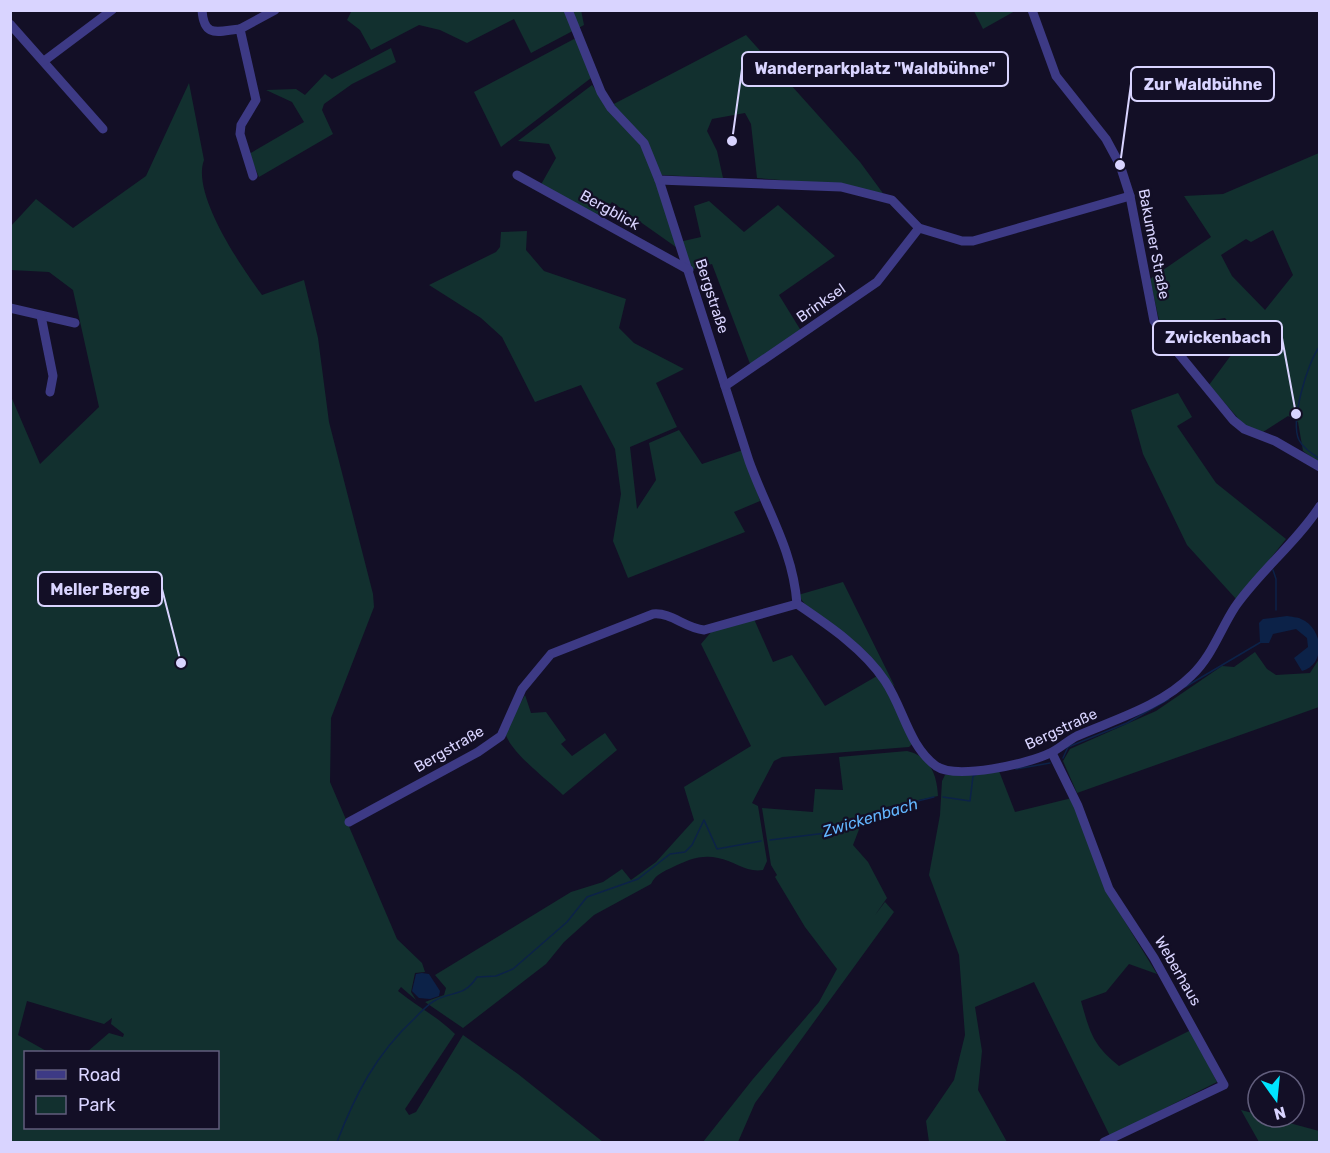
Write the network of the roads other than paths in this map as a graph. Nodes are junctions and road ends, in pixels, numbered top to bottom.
1 (112, 10) edge
2 (202, 10) edge
3 (275, 10) edge
4 (568, 10) edge
5 (1032, 10) edge
6 (10, 24) edge
7 (240, 29) junction
8 (44, 61) junction
9 (103, 129) dead end
10 (517, 175) dead end
11 (253, 176) dead end
12 (659, 180) junction
13 (1130, 196) junction
14 (919, 228) junction
15 (689, 270) junction
16 (10, 308) edge
17 (41, 316) junction
18 (75, 323) dead end
19 (725, 386) junction
20 (50, 392) dead end
21 (1320, 467) edge
22 (1320, 506) edge
23 (797, 604) junction
24 (1052, 753) junction
25 (349, 822) dead end
26 (1104, 1143) edge

1 - 8 street
2 - 7 street
3 - 7 street
4 - 12 street, Bergstraße
5 - 13 street, Bakumer Straße
6 - 8 street
7 - 11 street
8 - 9 street
10 - 15 street, Bergblick
12 - 14 street
12 - 15 street, Bergstraße
13 - 14 street
13 - 21 street, Bakumer Straße
14 - 19 street, Brinksel
15 - 19 street, Bergstraße
16 - 17 street
17 - 18 street
17 - 20 street
19 - 23 street, Bergstraße
22 - 24 street, Bergstraße
23 - 24 street, Bergstraße
23 - 25 street, Bergstraße
24 - 26 street, Weberhaus

